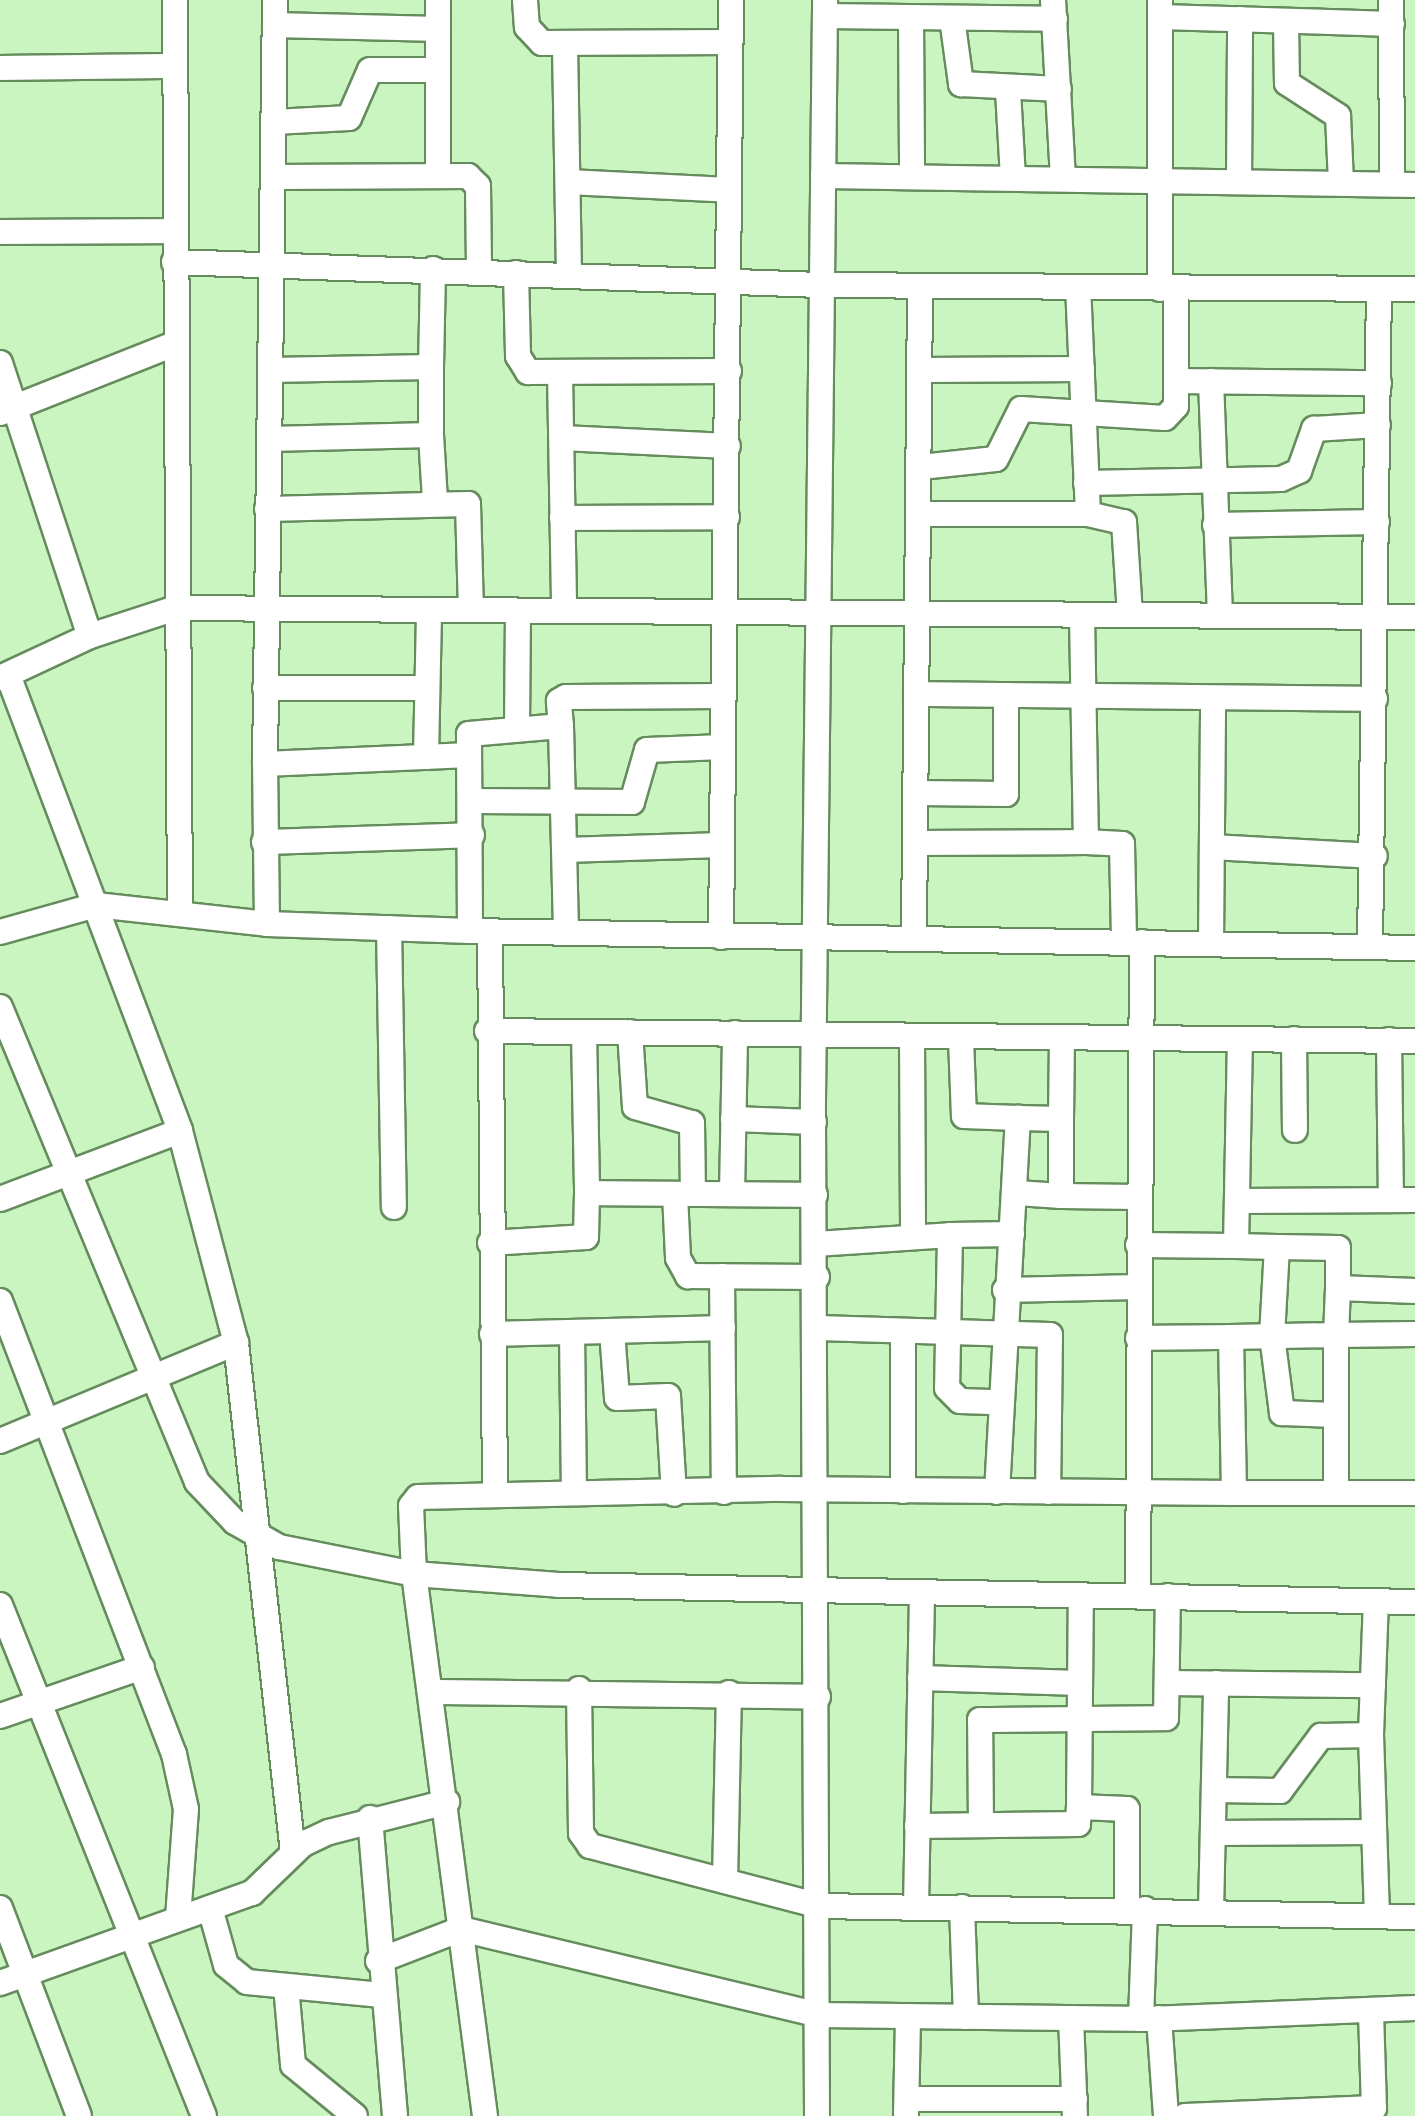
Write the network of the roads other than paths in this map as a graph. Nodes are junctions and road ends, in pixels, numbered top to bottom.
1 (175, 0) edge
2 (275, 0) edge
3 (438, 0) edge
4 (525, 0) edge
5 (731, 0) edge
6 (825, 8) edge
7 (1160, 9) edge
8 (1054, 10) edge
9 (1391, 12) edge
10 (911, 18) junction
11 (952, 18) junction
12 (1240, 19) junction
13 (1286, 21) junction
14 (275, 25) junction
15 (438, 29) junction
16 (730, 42) junction
17 (565, 45) junction
18 (175, 66) junction
19 (0, 68) edge
20 (438, 70) junction
21 (1059, 89) junction
22 (1008, 91) junction
23 (274, 122) junction
24 (438, 176) junction
25 (823, 176) junction
26 (273, 177) junction
27 (912, 177) junction
28 (1013, 178) junction
29 (1063, 179) junction
30 (1160, 181) junction
31 (568, 182) junction
32 (1239, 182) junction
33 (1341, 183) junction
34 (1404, 184) edge
35 (729, 190) junction
36 (175, 231) junction
37 (0, 232) edge
38 (174, 262) junction
39 (272, 263) junction
40 (433, 269) junction
41 (479, 271) junction
42 (516, 273) junction
43 (569, 275) junction
44 (730, 281) junction
45 (821, 285) junction
46 (920, 286) junction
47 (1078, 288) junction
48 (1168, 289) junction
49 (1379, 289) junction
50 (1415, 289) edge
51 (174, 344) junction
52 (0, 363) edge
53 (431, 367) junction
54 (1082, 369) junction
55 (270, 370) junction
56 (922, 370) junction
57 (729, 371) junction
58 (560, 373) junction
59 (1176, 381) junction
60 (1211, 381) junction
61 (1379, 383) junction
62 (8, 410) edge
63 (1084, 410) junction
64 (1378, 425) junction
65 (431, 435) junction
66 (562, 438) junction
67 (269, 439) junction
68 (728, 446) junction
69 (921, 467) junction
70 (1213, 480) junction
71 (1086, 483) junction
72 (435, 501) junction
73 (267, 509) junction
74 (921, 514) junction
75 (1088, 514) junction
76 (727, 517) junction
77 (562, 518) junction
78 (1377, 522) junction
79 (1215, 525) junction
80 (176, 608) junction
81 (265, 609) junction
82 (429, 610) junction
83 (471, 610) junction
84 (518, 611) junction
85 (564, 611) junction
86 (724, 612) junction
87 (818, 613) junction
88 (920, 614) junction
89 (1082, 615) junction
90 (1130, 615) junction
91 (1220, 616) junction
92 (1375, 617) junction
93 (1415, 617) edge
94 (90, 636) junction
95 (4, 676) edge
96 (265, 688) junction
97 (427, 688) junction
98 (916, 694) junction
99 (1006, 695) junction
100 (724, 696) junction
101 (1080, 696) junction
102 (1375, 699) junction
103 (1213, 701) junction
104 (517, 726) junction
105 (561, 726) junction
106 (723, 747) junction
107 (469, 755) junction
108 (426, 757) junction
109 (265, 764) junction
110 (919, 793) junction
111 (473, 801) junction
112 (564, 803) junction
113 (472, 835) junction
114 (264, 842) junction
115 (1086, 842) junction
116 (917, 843) junction
117 (722, 845) junction
118 (1212, 847) junction
119 (565, 850) junction
120 (1375, 856) junction
121 (96, 905) junction
122 (180, 911) junction
123 (267, 924) junction
124 (389, 928) junction
125 (480, 931) junction
126 (0, 932) edge
127 (566, 932) junction
128 (721, 937) junction
129 (914, 937) junction
130 (815, 938) junction
131 (1133, 942) junction
132 (1211, 942) junction
133 (1370, 947) junction
134 (1415, 948) edge
135 (0, 1007) edge
136 (487, 1031) junction
137 (584, 1032) junction
138 (630, 1032) junction
139 (735, 1033) junction
140 (814, 1034) junction
141 (912, 1037) junction
142 (961, 1039) junction
143 (1240, 1039) junction
144 (1294, 1039) junction
145 (1062, 1040) junction
146 (1389, 1040) junction
147 (1140, 1041) junction
148 (1415, 1041) edge
149 (1018, 1118) junction
150 (733, 1119) junction
151 (1061, 1119) junction
152 (814, 1122) junction
153 (1295, 1130) dead end
154 (180, 1131) junction
155 (70, 1170) junction
156 (587, 1193) junction
157 (1017, 1193) junction
158 (684, 1194) junction
159 (732, 1194) junction
160 (815, 1195) junction
161 (1061, 1196) junction
162 (1137, 1197) junction
163 (0, 1199) edge
164 (1403, 1200) edge
165 (1237, 1201) junction
166 (394, 1207) dead end
167 (1012, 1234) junction
168 (950, 1235) junction
169 (913, 1237) junction
170 (490, 1243) junction
171 (816, 1244) junction
172 (1138, 1245) junction
173 (1236, 1246) junction
174 (1277, 1247) junction
175 (722, 1276) junction
176 (817, 1277) junction
177 (1138, 1287) junction
178 (1338, 1288) junction
179 (1005, 1290) junction
180 (1415, 1291) edge
181 (0, 1301) edge
182 (723, 1328) junction
183 (818, 1328) junction
184 (612, 1331) junction
185 (572, 1332) junction
186 (903, 1332) junction
187 (946, 1333) junction
188 (492, 1334) junction
189 (1001, 1334) junction
190 (1415, 1334) edge
191 (1336, 1335) junction
192 (1272, 1336) junction
193 (1231, 1337) junction
194 (1138, 1338) junction
195 (236, 1343) junction
196 (157, 1378) junction
197 (998, 1402) junction
198 (1335, 1415) junction
199 (49, 1421) junction
200 (0, 1441) edge
201 (574, 1491) junction
202 (817, 1491) junction
203 (903, 1491) junction
204 (724, 1492) junction
205 (997, 1492) junction
206 (1048, 1492) junction
207 (495, 1493) junction
208 (1139, 1493) junction
209 (1234, 1493) junction
210 (1336, 1493) junction
211 (1415, 1493) edge
212 (674, 1494) junction
213 (257, 1536) junction
214 (414, 1574) junction
215 (817, 1594) junction
216 (922, 1595) junction
217 (1081, 1595) junction
218 (1138, 1595) junction
219 (1168, 1596) junction
220 (1376, 1601) junction
221 (1415, 1602) edge
222 (0, 1605) edge
223 (142, 1667) junction
224 (920, 1678) junction
225 (1080, 1683) junction
226 (1167, 1683) junction
227 (1216, 1683) junction
228 (1373, 1685) junction
229 (579, 1689) junction
230 (431, 1692) junction
231 (729, 1693) junction
232 (818, 1697) junction
233 (39, 1701) junction
234 (0, 1716) edge
235 (1080, 1719) junction
236 (1371, 1735) junction
237 (1214, 1790) junction
238 (447, 1802) junction
239 (1079, 1807) junction
240 (370, 1818) junction
241 (981, 1825) junction
242 (917, 1826) junction
243 (1373, 1832) junction
244 (1213, 1833) junction
245 (293, 1853) junction
246 (725, 1881) junction
247 (820, 1906) junction
248 (916, 1907) junction
249 (962, 1907) junction
250 (0, 1908) edge
251 (210, 1908) junction
252 (1136, 1909) junction
253 (1211, 1911) junction
254 (1377, 1916) junction
255 (1415, 1917) edge
256 (178, 1918) junction
257 (461, 1929) junction
258 (132, 1934) junction
259 (378, 1961) junction
260 (27, 1972) junction
261 (0, 1983) edge
262 (286, 1986) junction
263 (381, 1995) junction
264 (1415, 2008) edge
265 (1371, 2010) junction
266 (820, 2015) junction
267 (908, 2016) junction
268 (966, 2017) junction
269 (1071, 2018) junction
270 (1150, 2018) junction
271 (906, 2108) edge
272 (1075, 2108) edge
273 (79, 2116) edge
274 (204, 2116) edge
275 (355, 2116) edge
276 (395, 2116) edge
277 (485, 2116) edge
278 (817, 2116) edge
279 (1166, 2116) edge
280 (1185, 2116) edge

1 - 18 street
2 - 14 street
3 - 15 street
4 - 17 street
5 - 16 street
6 - 10 street
6 - 25 street
7 - 12 street
7 - 30 street
8 - 11 street
8 - 21 street
9 - 13 street
9 - 34 street
10 - 11 street
10 - 27 street
11 - 22 street
12 - 13 street
12 - 32 street
13 - 33 street
14 - 15 street
14 - 23 street
15 - 20 street
16 - 17 street
16 - 35 street
17 - 31 street
18 - 19 street
18 - 36 street
20 - 23 street
20 - 24 street
21 - 22 street
21 - 29 street
22 - 28 street
23 - 26 street
24 - 26 street
24 - 41 street
25 - 27 street
25 - 45 street
26 - 39 street
27 - 28 street
28 - 29 street
29 - 30 street
30 - 32 street
30 - 48 street
31 - 35 street
31 - 43 street
32 - 33 street
33 - 34 street
35 - 44 street
36 - 37 street
36 - 38 street
38 - 39 street
38 - 51 street
39 - 40 street
39 - 55 street
40 - 41 street
40 - 53 street
41 - 42 street
42 - 43 street
42 - 58 street
43 - 44 street
44 - 45 street
44 - 57 street
45 - 46 street
45 - 87 street
46 - 47 street
46 - 56 street
47 - 48 street
47 - 54 street
48 - 49 street
48 - 59 street
49 - 50 street
49 - 61 street
51 - 62 street
51 - 80 street
52 - 62 street
53 - 55 street
53 - 65 street
54 - 56 street
54 - 63 street
55 - 67 street
56 - 69 street
57 - 58 street
57 - 68 street
58 - 66 street
59 - 60 street
59 - 63 street
60 - 61 street
60 - 70 street
61 - 64 street
62 - 94 street
63 - 69 street
63 - 71 street
64 - 70 street
64 - 78 street
65 - 67 street
65 - 72 street
66 - 68 street
66 - 77 street
67 - 73 street
68 - 76 street
69 - 74 street
70 - 71 street
70 - 79 street
71 - 75 street
72 - 73 street
72 - 83 street
73 - 81 street
74 - 75 street
74 - 88 street
75 - 90 street
76 - 77 street
76 - 86 street
77 - 85 street
78 - 79 street
78 - 92 street
79 - 91 street
80 - 81 street
80 - 94 street
80 - 122 street
81 - 82 street
81 - 96 street
82 - 83 street
82 - 97 street
83 - 84 street
84 - 85 street
84 - 104 street
85 - 86 street
86 - 87 street
86 - 100 street
87 - 88 street
87 - 130 street
88 - 89 street
88 - 98 street
89 - 90 street
89 - 101 street
90 - 91 street
91 - 92 street
92 - 93 street
92 - 102 street
94 - 95 street
95 - 121 street
96 - 97 street
96 - 109 street
97 - 108 street
98 - 99 street
98 - 110 street
99 - 101 street
99 - 110 street
100 - 105 street
100 - 106 street
101 - 103 street
101 - 115 street
102 - 103 street
102 - 120 street
103 - 118 street
104 - 105 street
104 - 107 street
105 - 112 street
106 - 112 street
106 - 117 street
107 - 108 street
107 - 111 street
108 - 109 street
109 - 114 street
110 - 116 street
111 - 112 street
111 - 113 street
112 - 119 street
113 - 114 street
113 - 125 street
114 - 123 street
115 - 116 street
115 - 131 street
116 - 129 street
117 - 119 street
117 - 128 street
118 - 120 street
118 - 132 street
119 - 127 street
120 - 133 street
121 - 122 street
121 - 126 street
121 - 154 street
122 - 123 street
123 - 124 street
124 - 125 street
124 - 166 street
125 - 127 street
125 - 136 street
127 - 128 street
128 - 130 street
129 - 130 street
129 - 131 street
130 - 140 street
131 - 132 street
131 - 147 street
132 - 133 street
133 - 134 street
135 - 155 street
136 - 137 street
136 - 170 street
137 - 138 street
137 - 156 street
138 - 139 street
138 - 158 street
139 - 140 street
139 - 150 street
140 - 141 street
140 - 152 street
141 - 142 street
141 - 169 street
142 - 145 street
142 - 149 street
143 - 144 street
143 - 147 street
143 - 165 street
144 - 146 street
144 - 153 street
145 - 147 street
145 - 151 street
146 - 148 street
146 - 164 street
147 - 162 street
149 - 151 street
149 - 157 street
150 - 152 street
150 - 159 street
151 - 161 street
152 - 160 street
154 - 155 street
154 - 195 street
155 - 163 street
155 - 196 street
156 - 158 street
156 - 170 street
157 - 161 street
157 - 167 street
158 - 159 street
158 - 175 street
159 - 160 street
160 - 171 street
161 - 162 street
162 - 172 street
164 - 165 street
165 - 173 street
167 - 168 street
167 - 179 street
168 - 169 street
168 - 187 street
169 - 171 street
170 - 188 street
171 - 176 street
172 - 173 street
172 - 177 street
173 - 174 street
174 - 178 street
174 - 192 street
175 - 176 street
175 - 182 street
176 - 183 street
177 - 179 street
177 - 194 street
178 - 180 street
178 - 191 street
179 - 189 street
181 - 199 street
182 - 184 street
182 - 204 street
183 - 186 street
183 - 202 street
184 - 185 street
184 - 212 street
185 - 188 street
185 - 201 street
186 - 187 street
186 - 203 street
187 - 189 street
187 - 197 street
188 - 207 street
189 - 197 street
189 - 206 street
190 - 191 street
191 - 192 street
191 - 198 street
192 - 193 street
192 - 198 street
193 - 194 street
193 - 209 street
194 - 208 street
195 - 196 street
195 - 213 street
196 - 199 street
196 - 213 street
197 - 205 street
198 - 210 street
199 - 200 street
199 - 223 street
201 - 207 street
201 - 212 street
202 - 203 street
202 - 204 street
202 - 215 street
203 - 205 street
204 - 212 street
205 - 206 street
206 - 208 street
207 - 214 street
208 - 209 street
208 - 218 street
209 - 210 street
210 - 211 street
213 - 214 street
213 - 245 street
214 - 215 street
214 - 230 street
215 - 216 street
215 - 232 street
216 - 217 street
216 - 224 street
217 - 218 street
217 - 225 street
218 - 219 street
219 - 220 street
219 - 226 street
220 - 221 street
220 - 228 street
222 - 233 street
223 - 233 street
223 - 256 street
224 - 225 street
224 - 242 street
225 - 235 street
226 - 227 street
226 - 235 street
227 - 228 street
227 - 237 street
228 - 236 street
229 - 230 street
229 - 231 street
229 - 246 street
230 - 238 street
231 - 232 street
231 - 246 street
232 - 247 street
233 - 234 street
233 - 258 street
235 - 239 street
235 - 241 street
236 - 237 street
236 - 243 street
237 - 244 street
238 - 240 street
238 - 257 street
239 - 241 street
239 - 252 street
240 - 245 street
240 - 259 street
241 - 242 street
242 - 248 street
243 - 244 street
243 - 254 street
244 - 253 street
245 - 251 street
246 - 247 street
247 - 248 street
247 - 266 street
248 - 249 street
249 - 252 street
249 - 268 street
250 - 260 street
251 - 256 street
251 - 262 street
252 - 253 street
252 - 270 street
253 - 254 street
254 - 255 street
256 - 258 street
257 - 259 street
257 - 266 street
257 - 277 street
258 - 260 street
258 - 274 street
259 - 263 street
260 - 261 street
260 - 273 street
262 - 263 street
262 - 275 street
263 - 276 street
264 - 265 street
265 - 270 street
265 - 280 street
266 - 267 street
266 - 278 street
267 - 268 street
267 - 271 street
268 - 269 street
269 - 270 street
269 - 272 street
270 - 279 street
271 - 272 street

